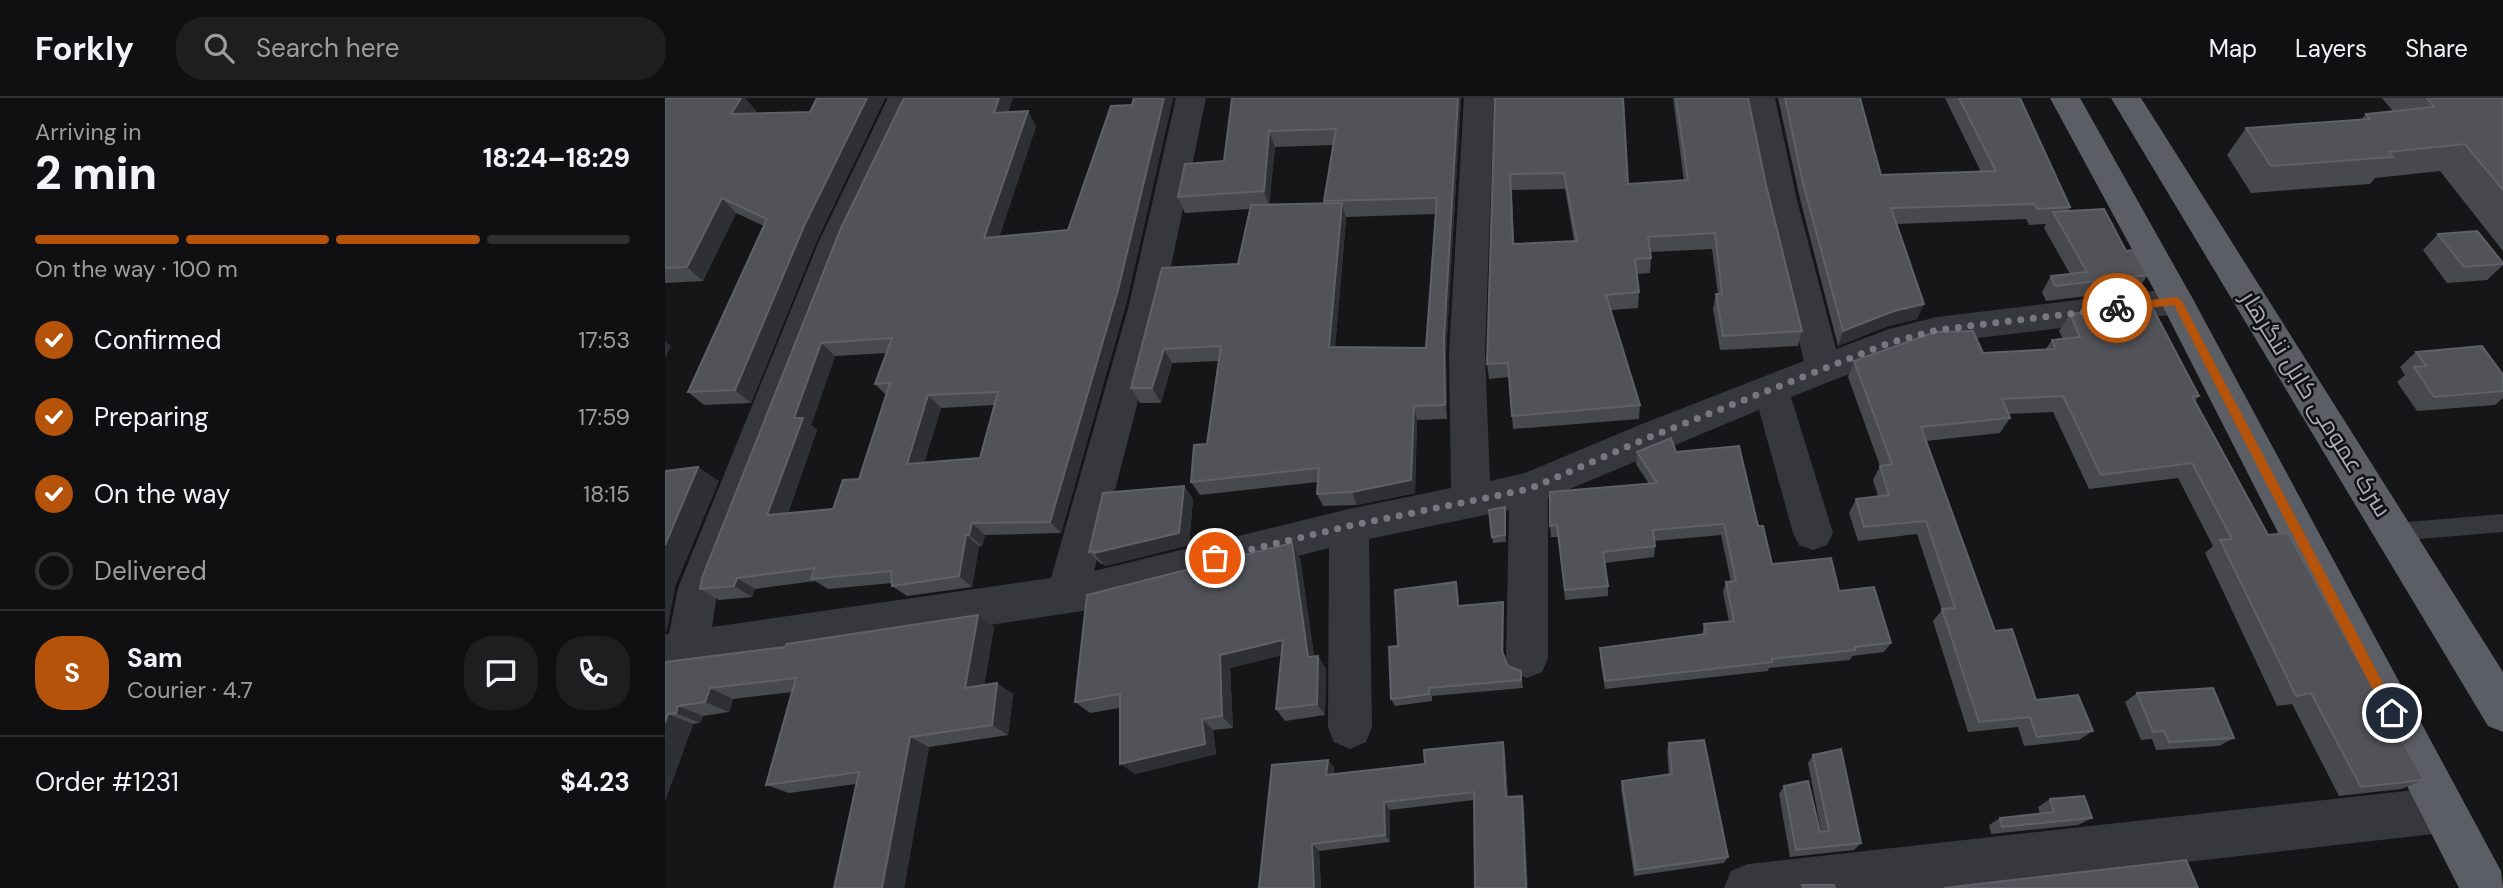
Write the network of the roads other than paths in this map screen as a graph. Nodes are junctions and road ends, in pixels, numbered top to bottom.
1 (903, 98) edge
2 (1191, 98) edge
3 (1479, 98) edge
4 (1759, 98) edge
5 (2065, 98) edge
6 (2126, 98) edge
7 (2177, 301) junction
8 (1824, 369) junction
9 (1771, 389) junction
10 (1529, 489) junction
11 (1471, 500) junction
12 (2503, 523) edge
13 (1349, 526) junction
14 (2395, 532) junction
15 (1813, 534) dead end
16 (1067, 594) junction
17 (676, 652) edge
18 (1527, 658) dead end
19 (2503, 711) edge
20 (1350, 727) dead end
21 (2442, 810) junction
22 (1835, 884) edge
23 (1748, 888) edge
24 (2484, 888) edge

1 - 17 street
2 - 16 street
3 - 11 street
4 - 8 street
5 - 7 highway
6 - 14 highway, سرک عمومی کابل ننگرهار
7 - 8 street
7 - 21 highway
8 - 9 street
9 - 10 street
9 - 15 street
10 - 11 street
10 - 18 street
11 - 13 street
12 - 14 lane
13 - 16 street
13 - 20 street
14 - 19 highway, سرک عمومی کابل ننگرهار
16 - 17 street
21 - 22 street
21 - 24 highway
22 - 23 street

